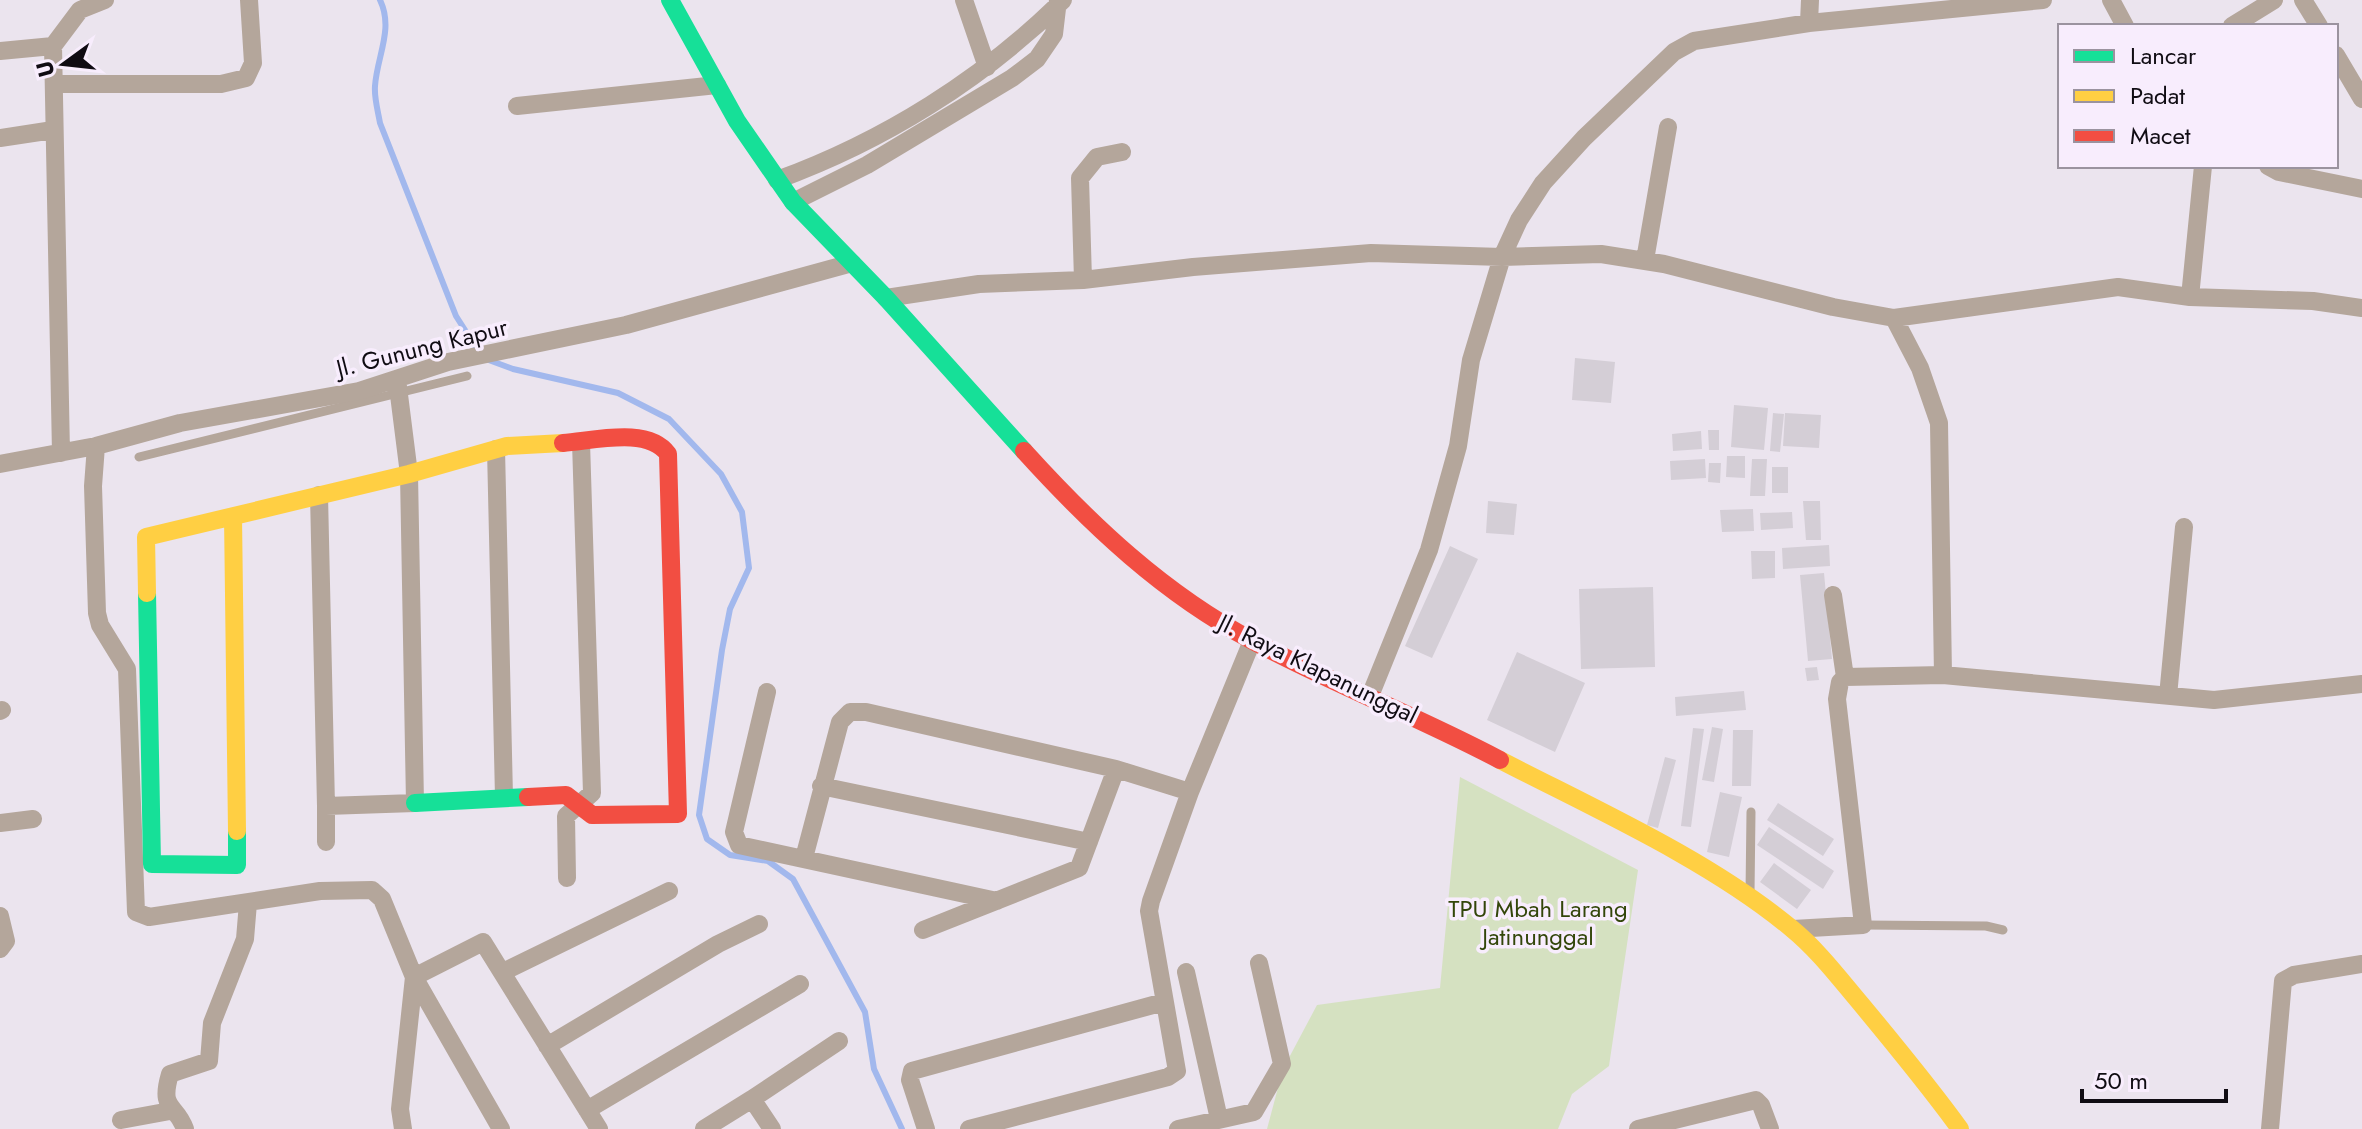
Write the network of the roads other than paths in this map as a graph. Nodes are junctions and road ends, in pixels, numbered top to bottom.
1 (105, 0) edge
2 (249, 0) edge
3 (670, 0) edge
4 (964, 0) edge
5 (1810, 0) edge
6 (2039, 0) edge
7 (2111, 0) edge
8 (2274, 0) edge
9 (2303, 0) edge
10 (1053, 4) edge
11 (2255, 5) edge
12 (1809, 23) junction
13 (2124, 24) edge
14 (2234, 24) edge
15 (2318, 24) edge
16 (53, 46) junction
17 (0, 51) edge
18 (2338, 58) edge
19 (987, 67) junction
20 (54, 84) junction
21 (717, 85) junction
22 (2362, 99) edge
23 (517, 106) dead end
24 (1668, 127) dead end
25 (53, 130) junction
26 (0, 138) edge
27 (1122, 152) dead end
28 (2203, 168) edge
29 (2272, 168) edge
30 (777, 180) junction
31 (2362, 189) edge
32 (793, 202) junction
33 (1502, 257) junction
34 (1645, 260) junction
35 (852, 263) junction
36 (1083, 280) junction
37 (2190, 297) junction
38 (886, 298) junction
39 (2362, 308) edge
40 (1894, 318) junction
41 (467, 376) dead end
42 (398, 386) junction
43 (581, 442) junction
44 (96, 446) junction
45 (496, 449) junction
46 (61, 453) junction
47 (139, 457) dead end
48 (0, 464) edge
49 (409, 474) junction
50 (319, 495) junction
51 (233, 516) junction
52 (2184, 527) dead end
53 (1833, 595) dead end
54 (1252, 641) junction
55 (1943, 675) junction
56 (1845, 677) junction
57 (2362, 684) edge
58 (767, 692) dead end
59 (1370, 696) junction
60 (2168, 696) junction
61 (1116, 769) junction
62 (821, 786) junction
63 (1190, 792) junction
64 (504, 797) junction
65 (415, 803) junction
66 (579, 805) junction
67 (326, 806) junction
68 (1751, 812) dead end
69 (33, 819) dead end
70 (0, 823) edge
71 (326, 842) dead end
72 (1089, 842) junction
73 (804, 858) junction
74 (567, 878) dead end
75 (669, 891) dead end
76 (1749, 896) junction
77 (997, 901) junction
78 (248, 903) junction
79 (0, 916) edge
80 (759, 924) dead end
81 (1863, 925) junction
82 (1793, 929) junction
83 (923, 930) dead end
84 (2003, 930) dead end
85 (0, 949) edge
86 (1259, 963) dead end
87 (2362, 964) edge
88 (503, 972) junction
89 (1186, 972) dead end
90 (414, 977) junction
91 (800, 984) dead end
92 (1164, 1002) junction
93 (839, 1041) dead end
94 (547, 1046) junction
95 (752, 1099) junction
96 (587, 1110) junction
97 (170, 1111) junction
98 (1219, 1119) junction
99 (121, 1120) dead end
100 (1258, 1120) edge
101 (185, 1129) edge
102 (403, 1129) edge
103 (501, 1129) edge
104 (599, 1129) edge
105 (704, 1129) edge
106 (772, 1129) edge
107 (926, 1129) edge
108 (969, 1129) edge
109 (1178, 1129) edge
110 (1638, 1129) edge
111 (1770, 1129) edge
112 (1960, 1129) edge
113 (2270, 1129) edge

1 - 16 street
2 - 20 street
3 - 21 street, Jl. Raya Klapanunggal
4 - 19 street
5 - 12 street
6 - 12 street
7 - 13 street
8 - 11 street
9 - 15 street
10 - 19 street
10 - 32 street
11 - 14 street
12 - 33 street
16 - 17 street
16 - 20 street
18 - 22 street
19 - 30 street
20 - 25 street
21 - 23 street
21 - 30 street, Jl. Raya Klapanunggal
24 - 34 street
25 - 26 street
25 - 46 street
27 - 36 street
28 - 37 street
29 - 31 street
30 - 32 street, Jl. Raya Klapanunggal
32 - 35 street, Jl. Raya Klapanunggal
33 - 34 street
33 - 36 street
33 - 59 street
34 - 40 street
35 - 38 street, Jl. Raya Klapanunggal
35 - 42 street, Jl. Gunung Kapur
36 - 38 street
37 - 39 street
37 - 40 street
38 - 54 street, Jl. Raya Klapanunggal
40 - 55 street
41 - 42 lane
42 - 44 street, Jl. Gunung Kapur
42 - 47 lane
42 - 49 street
43 - 45 street
43 - 66 street
43 - 66 street
44 - 46 street, Jl. Gunung Kapur
44 - 78 street
45 - 49 street
45 - 64 street
46 - 48 street, Jl. Gunung Kapur
49 - 50 street
49 - 65 street
50 - 51 street
50 - 67 street
51 - 51 street
52 - 60 street
53 - 56 street
54 - 59 street, Jl. Raya Klapanunggal
54 - 63 street
55 - 56 street
55 - 60 street
56 - 81 street
57 - 60 street
58 - 73 street
59 - 76 street, Jl. Raya Klapanunggal
61 - 62 street
61 - 63 street
61 - 72 street
62 - 72 street
62 - 73 street
63 - 92 street
64 - 65 street
64 - 66 street
65 - 67 street
66 - 74 street
67 - 71 street
68 - 76 lane
69 - 70 street
72 - 77 street
73 - 77 street
75 - 88 street
76 - 82 street, Jl. Raya Klapanunggal
77 - 83 street
78 - 90 street
78 - 97 street
79 - 85 street
80 - 94 street
81 - 82 street
81 - 84 lane
82 - 112 street, Jl. Raya Klapanunggal
86 - 100 street
87 - 113 street
88 - 90 street
88 - 94 street
89 - 98 street
90 - 102 street
90 - 103 street
91 - 96 street
92 - 107 street
92 - 108 street
93 - 95 street
94 - 96 street
95 - 105 street
95 - 106 street
96 - 104 street
97 - 99 street
97 - 101 street
98 - 100 street
98 - 109 street
110 - 111 street

